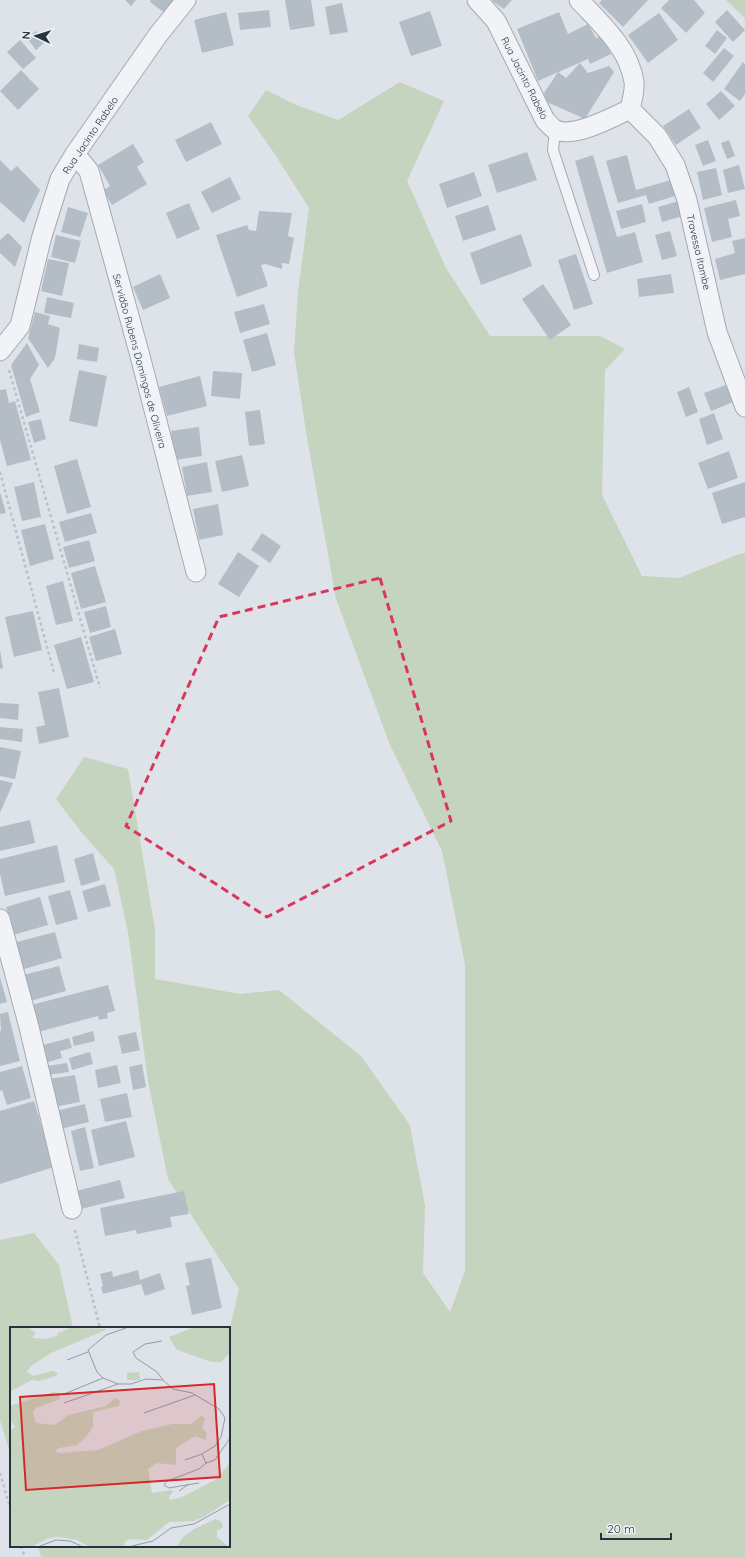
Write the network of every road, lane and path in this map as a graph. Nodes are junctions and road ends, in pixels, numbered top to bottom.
1 (186, 0) edge
2 (478, 0) edge
3 (579, 0) edge
4 (630, 109) junction
5 (555, 130) junction
6 (75, 154) junction
7 (594, 275) dead end
8 (2, 350) edge
9 (745, 407) edge
10 (0, 472) edge
11 (196, 572) dead end
12 (54, 673) dead end
13 (100, 688) dead end
14 (0, 919) edge
15 (72, 1209) joint
16 (100, 1327) edge
17 (0, 1473) edge
18 (10, 1508) edge
19 (21, 1547) edge
20 (24, 1557) edge

1 - 6 street, Rua Jacinto Rabelo
2 - 5 street, Rua Jacinto Rabelo
3 - 4 street
4 - 5 street, Rua Jacinto Rabelo
4 - 9 street, Travessa Itambe
5 - 7 lane
6 - 8 street, Rua Jacinto Rabelo
6 - 11 street, Servidão Rubens Domingos de Oliveira
8 - 13 path
10 - 12 path
14 - 15 street
15 - 16 path
17 - 18 path
19 - 20 path

